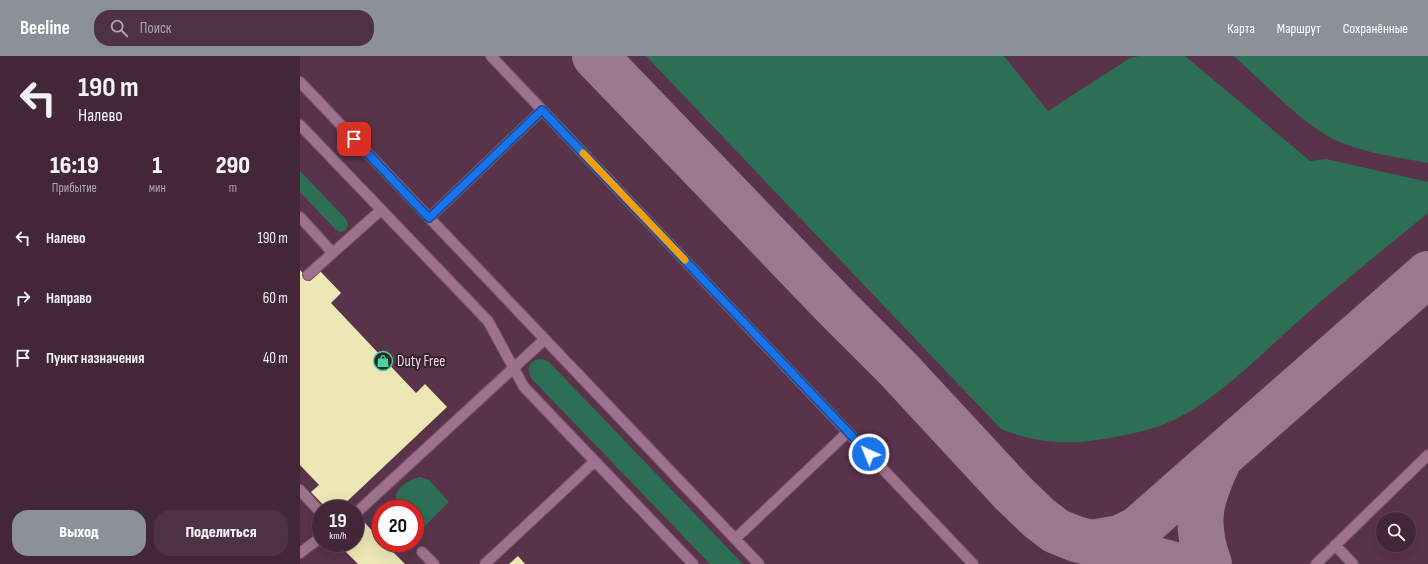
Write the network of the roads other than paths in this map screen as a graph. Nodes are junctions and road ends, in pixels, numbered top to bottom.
1 (491, 56) edge
2 (300, 82) edge
3 (542, 110) junction
4 (300, 125) edge
5 (381, 210) junction
6 (300, 218) edge
7 (429, 218) junction
8 (332, 252) junction
9 (308, 275) dead end
10 (545, 339) junction
11 (514, 369) junction
12 (848, 432) junction
13 (1428, 455) edge
14 (594, 462) junction
15 (300, 490) edge
16 (312, 503) edge
17 (364, 506) edge
18 (735, 539) junction
19 (312, 544) edge
20 (1335, 545) junction
21 (300, 552) edge
22 (422, 552) dead end
23 (434, 564) edge
24 (485, 564) edge
25 (693, 564) edge
26 (759, 564) edge
27 (973, 564) edge
28 (1316, 564) edge
29 (1353, 564) edge

1 - 3 lane
2 - 7 lane
3 - 7 lane
3 - 12 lane
4 - 5 lane
5 - 8 lane
5 - 11 lane
6 - 8 lane
7 - 10 lane
8 - 9 lane
10 - 11 lane
10 - 18 lane
11 - 14 lane
11 - 17 lane
12 - 18 lane
12 - 27 lane
13 - 20 lane
14 - 24 lane
14 - 25 lane
15 - 16 lane
18 - 26 lane
19 - 21 lane
20 - 28 lane
20 - 29 lane
22 - 23 lane

